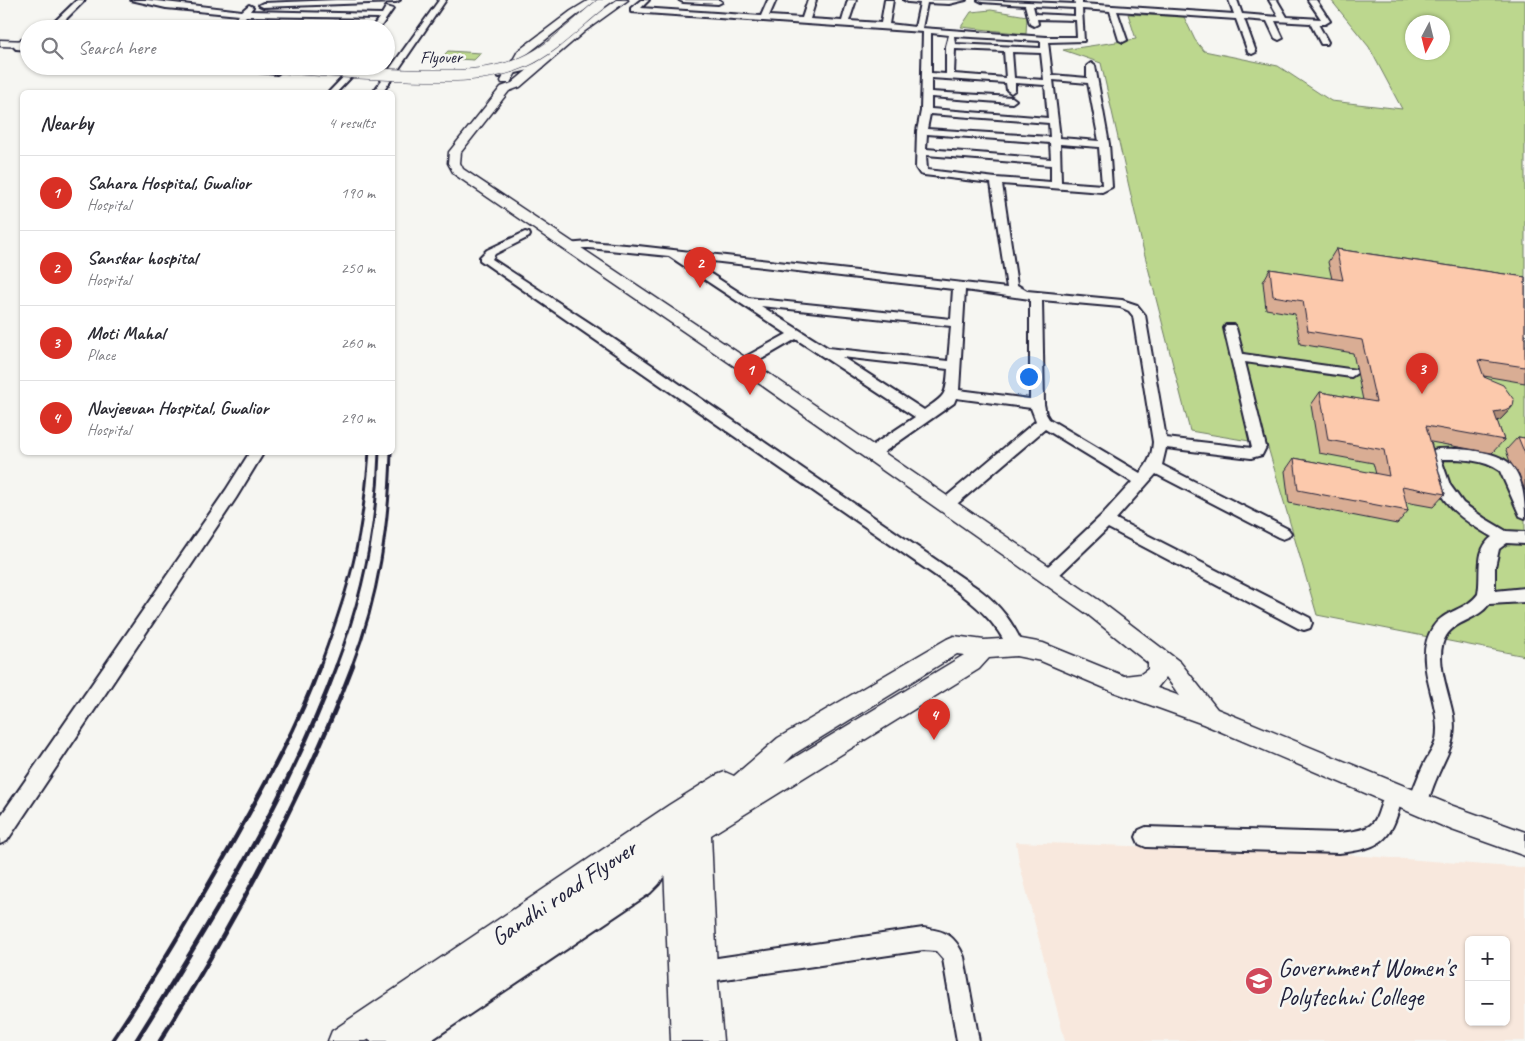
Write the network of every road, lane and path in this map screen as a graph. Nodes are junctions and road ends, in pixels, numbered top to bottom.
1 (82, 0) edge
2 (135, 0) edge
3 (614, 0) edge
4 (623, 0) edge
5 (645, 0) edge
6 (683, 0) edge
7 (772, 0) edge
8 (812, 0) edge
9 (852, 0) edge
10 (890, 0) edge
11 (908, 0) edge
12 (962, 0) edge
13 (982, 0) edge
14 (1122, 0) edge
15 (1156, 0) edge
16 (1233, 0) edge
17 (1273, 0) edge
18 (1312, 0) edge
19 (719, 1) edge
20 (924, 1) edge
21 (940, 1) edge
22 (600, 2) edge
23 (1046, 2) edge
24 (253, 3) edge
25 (1028, 3) junction
26 (1078, 3) edge
27 (1113, 9) junction
28 (1125, 10) junction
29 (1160, 12) junction
30 (244, 14) junction
31 (711, 15) junction
32 (385, 16) junction
33 (1032, 16) junction
34 (1240, 17) junction
35 (764, 18) junction
36 (1079, 18) junction
37 (1270, 19) junction
38 (61, 20) edge
39 (239, 20) edge
40 (382, 20) edge
41 (1285, 20) junction
42 (805, 21) junction
43 (1313, 22) junction
44 (845, 23) junction
45 (886, 26) junction
46 (923, 30) junction
47 (951, 33) junction
48 (0, 36) edge
49 (1041, 38) junction
50 (1279, 38) dead end
51 (1123, 40) dead end
52 (20, 41) edge
53 (15, 42) junction
54 (1324, 42) dead end
55 (0, 43) edge
56 (20, 43) edge
57 (950, 46) junction
58 (20, 47) edge
59 (1008, 49) junction
60 (1044, 51) junction
61 (1252, 52) dead end
62 (539, 65) junction
63 (1091, 66) dead end
64 (512, 71) junction
65 (328, 75) edge
66 (354, 75) edge
67 (395, 75) edge
68 (926, 75) junction
69 (950, 76) junction
70 (351, 77) junction
71 (410, 78) dead end
72 (1010, 80) junction
73 (1049, 80) junction
74 (1092, 81) junction
75 (505, 89) junction
76 (335, 90) edge
77 (343, 90) edge
78 (926, 94) junction
79 (1012, 100) junction
80 (926, 111) junction
81 (1012, 118) junction
82 (1052, 121) junction
83 (922, 131) junction
84 (1055, 140) junction
85 (1104, 144) junction
86 (922, 152) junction
87 (1056, 162) junction
88 (996, 181) junction
89 (1056, 185) junction
90 (525, 235) dead end
91 (570, 246) junction
92 (671, 253) junction
93 (959, 286) junction
94 (1019, 293) junction
95 (1036, 296) junction
96 (746, 301) junction
97 (957, 323) junction
98 (1230, 328) dead end
99 (797, 333) junction
100 (825, 352) junction
101 (1236, 357) junction
102 (743, 364) junction
103 (954, 366) junction
104 (1351, 373) dead end
105 (951, 393) junction
106 (1037, 404) junction
107 (925, 417) junction
108 (1044, 422) junction
109 (1160, 442) junction
110 (872, 454) junction
111 (255, 455) edge
112 (1154, 467) junction
113 (1142, 481) junction
114 (946, 505) junction
115 (1525, 512) edge
116 (1106, 520) junction
117 (1283, 532) dead end
118 (1504, 538) junction
119 (1525, 538) edge
120 (1049, 575) junction
121 (1525, 595) edge
122 (1485, 598) junction
123 (1304, 623) dead end
124 (1016, 647) junction
125 (984, 649) junction
126 (1157, 656) junction
127 (1122, 685) junction
128 (1209, 716) junction
129 (786, 746) junction
130 (1394, 794) junction
131 (1418, 803) junction
132 (6, 814) edge
133 (698, 830) junction
134 (0, 834) edge
135 (1146, 837) dead end
136 (675, 843) junction
137 (1525, 844) edge
138 (636, 856) junction
139 (704, 971) junction
140 (342, 1041) edge
141 (383, 1041) edge
142 (410, 1041) edge
143 (684, 1041) edge
144 (709, 1041) edge
145 (968, 1041) edge

1 - 38 street
2 - 30 street
3 - 22 main road, Flyover
4 - 62 main road
5 - 31 street
6 - 19 street
7 - 35 street
8 - 42 street
9 - 44 street
10 - 45 street
11 - 20 street
12 - 21 street
13 - 25 street
14 - 28 street
15 - 29 street
16 - 34 street
17 - 41 street
18 - 43 street
19 - 31 street
20 - 21 street
20 - 46 street
22 - 64 main road
22 - 67 main road, Flyover, bridge
23 - 25 street
23 - 26 street
24 - 30 street
24 - 32 street
25 - 33 street
26 - 27 street
26 - 36 street
27 - 28 street
27 - 51 street
28 - 29 street
29 - 34 street
30 - 32 street
30 - 39 street
31 - 35 street
32 - 40 street
33 - 36 street
33 - 49 street
34 - 37 street
34 - 61 street
35 - 42 street
36 - 49 street
37 - 41 street
37 - 50 street
41 - 43 street
42 - 44 street
43 - 54 street
44 - 45 street
45 - 46 street
46 - 47 street
46 - 68 street
47 - 49 street
47 - 57 street
48 - 53 main road
49 - 60 street
52 - 53 street
53 - 55 main road
53 - 56 main road
53 - 58 street
57 - 59 street
57 - 69 street
59 - 60 street
59 - 72 street
60 - 73 street
62 - 64 street
62 - 75 main road
63 - 74 street
64 - 71 street
64 - 75 main road
65 - 70 street
66 - 70 street
68 - 69 street
68 - 78 street
69 - 72 street
70 - 76 street
70 - 77 street
72 - 73 street
72 - 79 street
73 - 74 street
73 - 82 street
74 - 85 street
75 - 91 main road
78 - 79 street
78 - 80 street
79 - 81 street
80 - 81 street
80 - 83 street
81 - 82 street
82 - 84 street
83 - 84 street
83 - 86 street
84 - 85 street
84 - 87 street
85 - 89 street
86 - 87 street
86 - 88 street
87 - 89 street
88 - 89 street
88 - 94 street
90 - 124 street
91 - 92 street
91 - 102 main road
92 - 93 street
92 - 96 street
93 - 94 street
93 - 97 street
94 - 95 street
95 - 106 street
95 - 109 street
96 - 97 street
96 - 99 street
97 - 103 street
98 - 101 street
99 - 100 street
99 - 102 street
100 - 103 street
100 - 107 street
101 - 104 street
101 - 109 street
102 - 110 main road
103 - 105 street
105 - 106 street
105 - 107 street
106 - 108 street
107 - 110 street
108 - 113 street
108 - 114 street
109 - 112 street
110 - 114 main road
111 - 132 street
112 - 113 street
112 - 117 street
113 - 116 street
114 - 120 main road
115 - 118 street
116 - 120 street
116 - 123 street
118 - 119 street
118 - 122 street
120 - 126 main road
121 - 122 street
122 - 131 street
124 - 125 main road
124 - 127 main road
125 - 129 main road, Gandhi road Flyover
125 - 133 main road
126 - 127 main road
126 - 128 main road
127 - 128 main road
128 - 130 main road
129 - 136 main road
129 - 138 main road, Gandhi road Flyover
130 - 131 main road
130 - 135 street
131 - 137 main road
132 - 134 street
133 - 136 main road
133 - 139 main road
136 - 138 main road, Gandhi road Flyover
136 - 142 street
136 - 143 main road
138 - 140 main road, Gandhi road Flyover
138 - 141 main road, Gandhi road Flyover
139 - 144 main road
139 - 145 street

